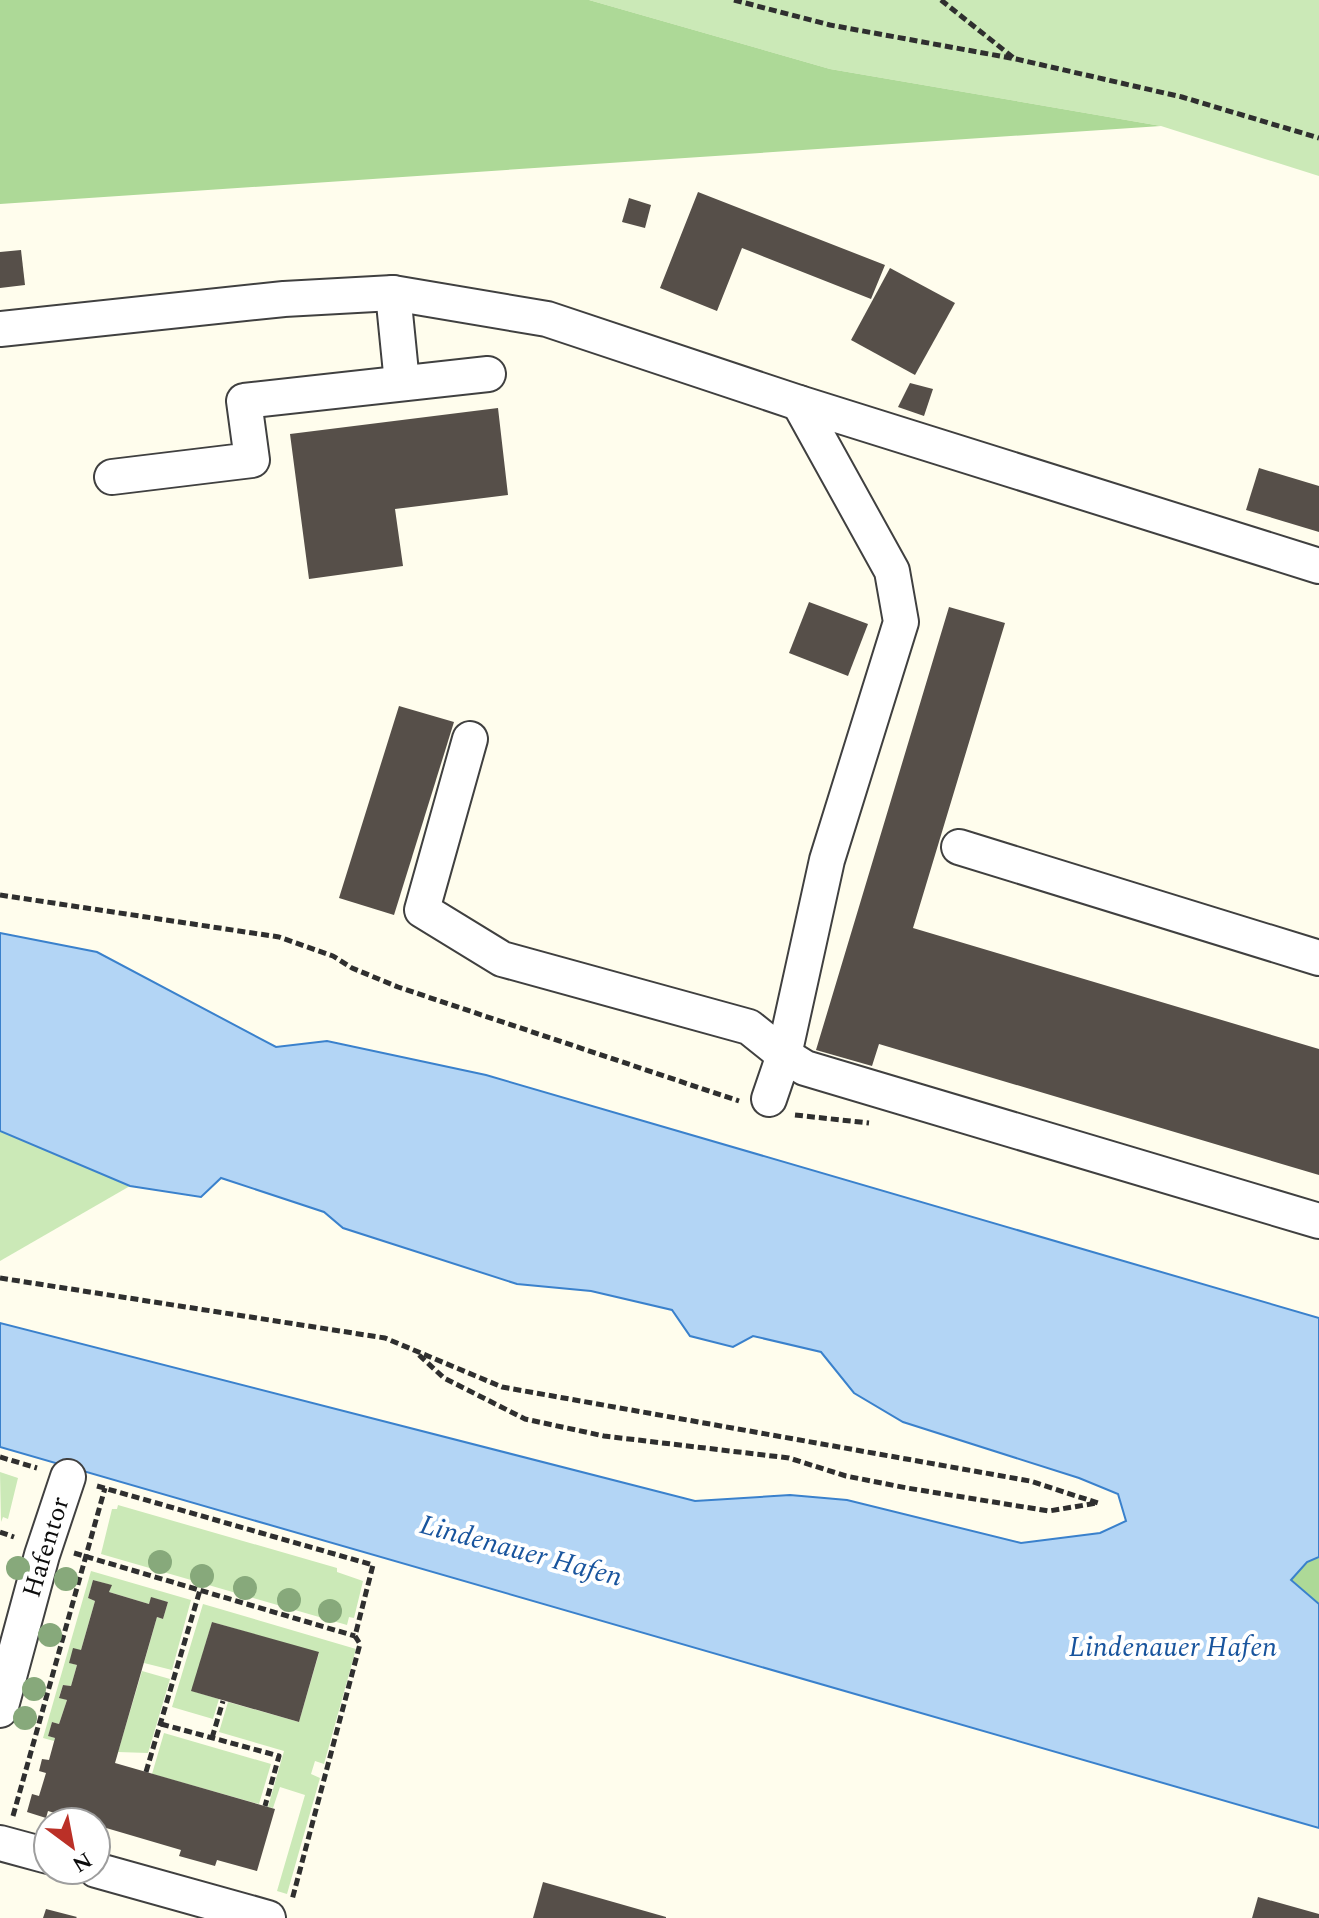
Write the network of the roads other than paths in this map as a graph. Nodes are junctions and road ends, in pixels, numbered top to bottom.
1 (393, 293) junction
2 (0, 329) edge
3 (488, 374) dead end
4 (402, 383) junction
5 (799, 403) junction
6 (112, 477) dead end
7 (1319, 566) edge
8 (470, 739) dead end
9 (959, 847) dead end
10 (1319, 958) edge
11 (784, 1055) junction
12 (767, 1106) road end
13 (1319, 1221) edge
14 (68, 1477) road end
15 (0, 1710) edge
16 (2, 1843) edge
17 (32, 1851) edge
18 (112, 1873) edge
19 (280, 1910) edge

1 - 2 street
1 - 4 street
1 - 5 street
3 - 4 street
4 - 6 street
5 - 7 street
5 - 11 street
8 - 11 street
9 - 10 street
11 - 12 street
11 - 13 street
14 - 15 street, Hafentor
16 - 17 street
18 - 19 street

